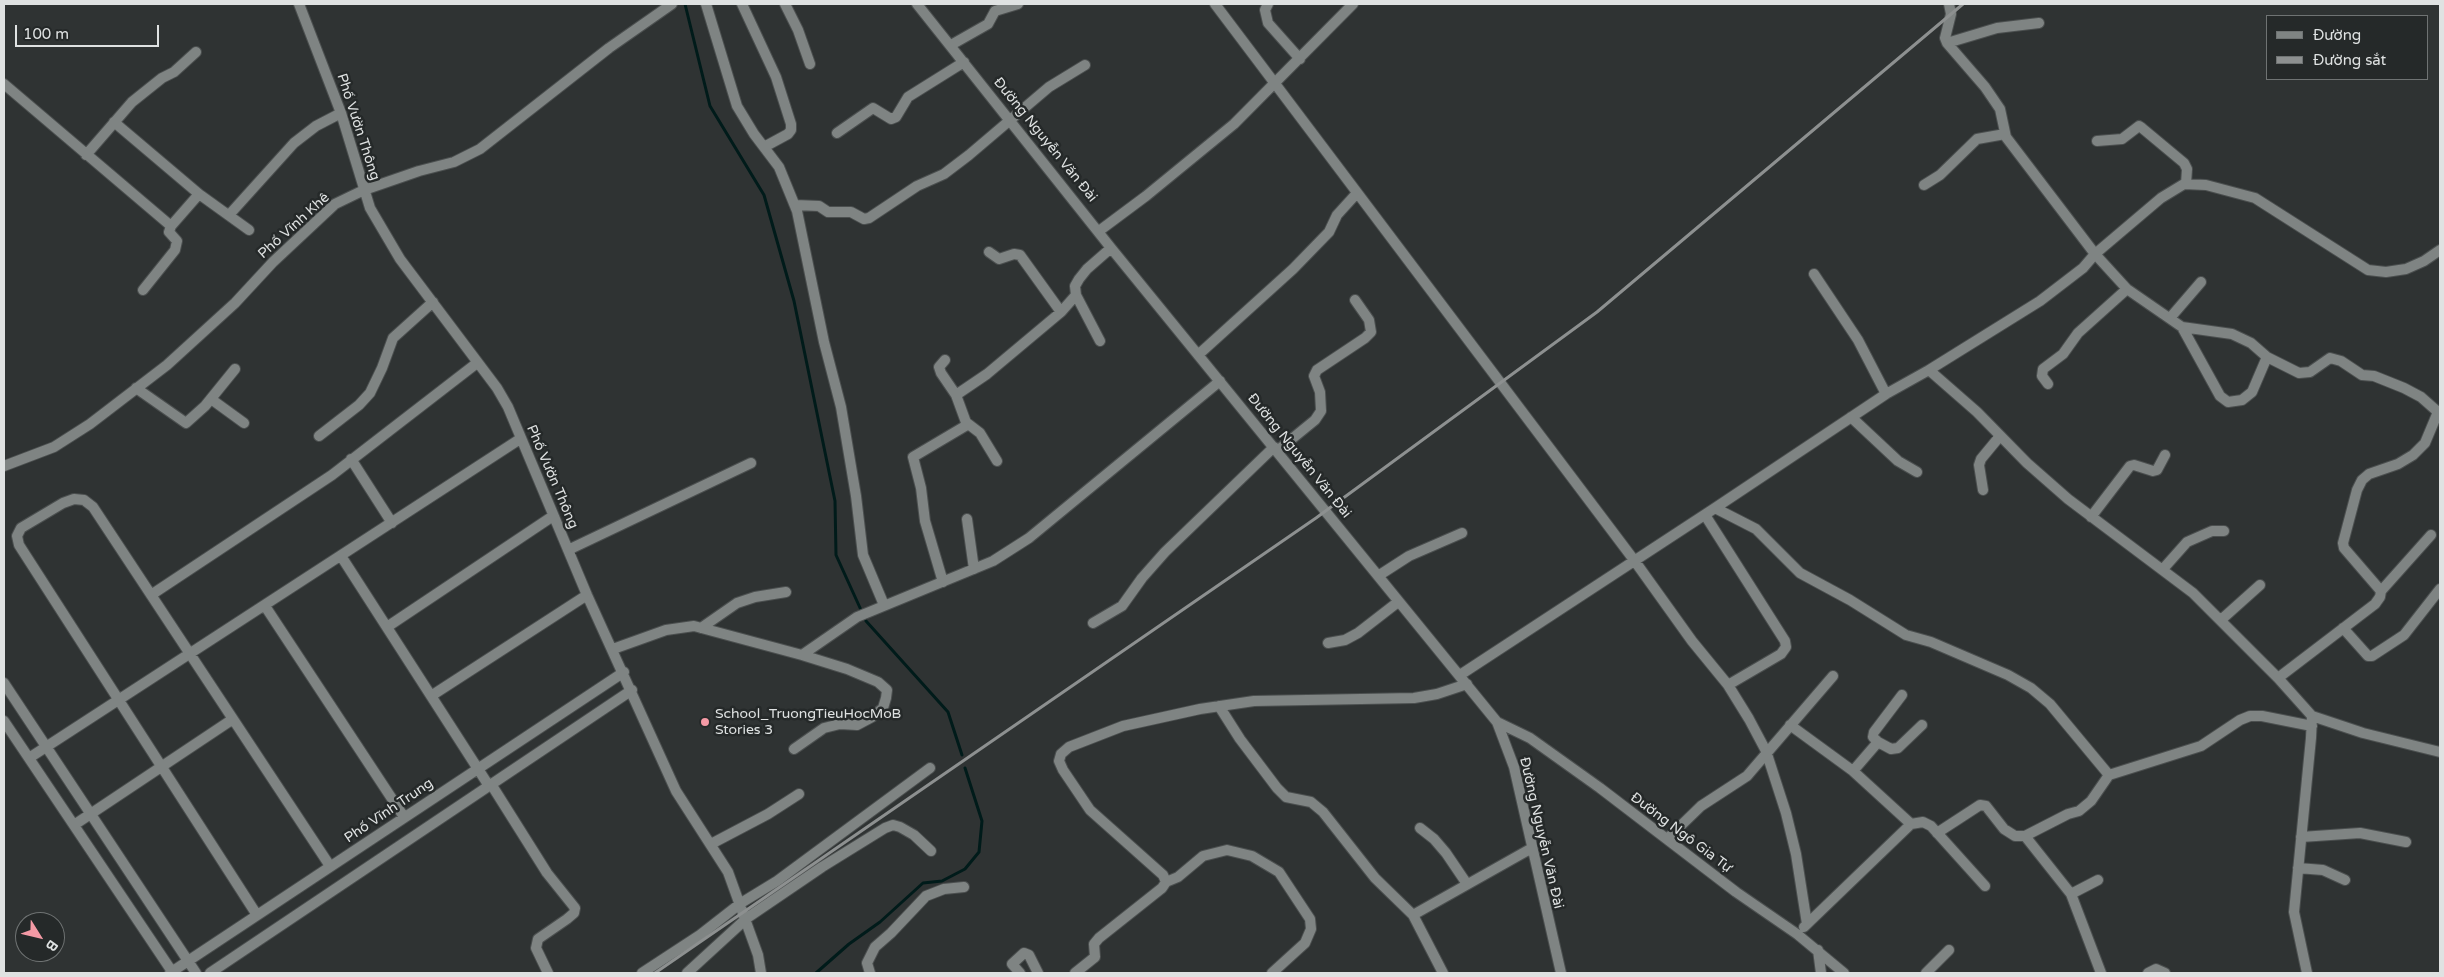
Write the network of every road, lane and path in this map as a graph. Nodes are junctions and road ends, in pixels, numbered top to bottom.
1 (299, 4) edge
2 (672, 4) edge
3 (706, 4) edge
4 (742, 4) edge
5 (785, 4) edge
6 (917, 4) edge
7 (1018, 4) edge
8 (1215, 4) edge
9 (1268, 4) edge
10 (1353, 4) edge
11 (1949, 4) edge
12 (2039, 24) dead end
13 (1947, 43) junction
14 (951, 44) junction
15 (196, 52) dead end
16 (1300, 59) junction
17 (964, 62) junction
18 (810, 64) dead end
19 (1085, 65) dead end
20 (4, 84) edge
21 (1275, 84) junction
22 (341, 113) junction
23 (1010, 120) junction
24 (114, 122) junction
25 (837, 133) dead end
26 (2005, 134) junction
27 (2097, 141) dead end
28 (764, 147) junction
29 (86, 155) junction
30 (2186, 184) junction
31 (1924, 185) dead end
32 (364, 190) junction
33 (1357, 193) junction
34 (199, 194) junction
35 (795, 205) junction
36 (229, 215) junction
37 (171, 226) junction
38 (249, 230) dead end
39 (1099, 231) junction
40 (1111, 248) junction
41 (2440, 250) edge
42 (989, 252) dead end
43 (2095, 254) junction
44 (1814, 274) dead end
45 (2201, 282) dead end
46 (2127, 289) junction
47 (143, 290) dead end
48 (1076, 295) junction
49 (1355, 300) dead end
50 (433, 302) junction
51 (1062, 312) junction
52 (2170, 318) junction
53 (2182, 328) junction
54 (1100, 341) dead end
55 (1198, 355) junction
56 (2267, 357) junction
57 (945, 360) dead end
58 (477, 363) junction
59 (236, 369) dead end
60 (1929, 370) junction
61 (1220, 381) junction
62 (2048, 384) dead end
63 (136, 388) junction
64 (1886, 394) junction
65 (956, 395) junction
66 (211, 399) junction
67 (2439, 411) edge
68 (1851, 417) junction
69 (244, 423) dead end
70 (967, 423) junction
71 (2437, 426) edge
72 (318, 436) dead end
73 (2000, 436) junction
74 (520, 439) junction
75 (1276, 449) junction
76 (2165, 455) dead end
77 (351, 459) junction
78 (997, 461) dead end
79 (751, 463) dead end
80 (4, 466) edge
81 (1917, 472) dead end
82 (1983, 490) dead end
83 (1715, 508) junction
84 (1705, 515) junction
85 (553, 516) junction
86 (2090, 517) junction
87 (967, 519) dead end
88 (392, 523) junction
89 (2224, 531) dead end
90 (1462, 533) dead end
91 (2431, 534) dead end
92 (568, 550) junction
93 (341, 556) junction
94 (1634, 560) junction
95 (974, 569) junction
96 (2163, 569) junction
97 (1378, 576) junction
98 (943, 582) junction
99 (2260, 585) dead end
100 (2440, 589) edge
101 (2381, 591) junction
102 (786, 592) dead end
103 (151, 595) junction
104 (587, 595) junction
105 (1398, 602) junction
106 (884, 605) junction
107 (265, 606) junction
108 (2222, 620) junction
109 (1093, 623) dead end
110 (387, 627) junction
111 (701, 628) junction
112 (2343, 628) junction
113 (1328, 643) dead end
114 (613, 649) junction
115 (190, 654) junction
116 (802, 655) junction
117 (624, 672) junction
118 (1460, 675) junction
119 (1833, 676) dead end
120 (2278, 678) junction
121 (4, 683) edge
122 (1467, 684) junction
123 (1728, 686) junction
124 (632, 690) junction
125 (1902, 695) dead end
126 (431, 696) junction
127 (118, 701) junction
128 (1220, 706) junction
129 (232, 719) junction
130 (4, 721) edge
131 (2312, 721) junction
132 (1497, 722) junction
133 (1790, 725) junction
134 (1922, 725) dead end
135 (1878, 742) junction
136 (46, 747) junction
137 (794, 749) dead end
138 (1766, 751) junction
139 (2440, 752) edge
140 (29, 758) junction
141 (162, 768) junction
142 (477, 768) junction
143 (930, 768) dead end
144 (1853, 771) junction
145 (2109, 775) junction
146 (490, 785) junction
147 (799, 794) dead end
148 (91, 814) junction
149 (404, 817) junction
150 (1911, 824) junction
151 (74, 825) junction
152 (1420, 828) dead end
153 (1936, 833) junction
154 (2026, 836) junction
155 (2301, 837) junction
156 (1667, 839) junction
157 (2406, 842) dead end
158 (711, 844) junction
159 (1532, 848) junction
160 (931, 851) dead end
161 (330, 866) junction
162 (2298, 868) junction
163 (2098, 880) dead end
164 (2345, 880) dead end
165 (1166, 882) junction
166 (1467, 884) junction
167 (964, 886) dead end
168 (1985, 886) dead end
169 (2071, 894) junction
170 (741, 903) junction
171 (257, 915) junction
172 (1413, 915) junction
173 (746, 918) junction
174 (1807, 924) junction
175 (1797, 934) junction
176 (1818, 950) junction
177 (1949, 950) dead end
178 (188, 961) junction
179 (172, 973) edge
180 (196, 973) edge
181 (210, 973) edge
182 (548, 973) edge
183 (642, 973) edge
184 (687, 973) edge
185 (761, 973) edge
186 (870, 973) edge
187 (1020, 973) edge
188 (1038, 973) edge
189 (1075, 973) edge
190 (1272, 973) edge
191 (1443, 973) edge
192 (1561, 973) edge
193 (1821, 973) edge
194 (1844, 973) edge
195 (1926, 973) edge
196 (2101, 973) edge
197 (2148, 973) edge
198 (2165, 973) edge
199 (2307, 973) edge

1 - 22 street, Phố Vườn Thông
2 - 32 street, Phố Vĩnh Khê
3 - 28 street
4 - 28 street
5 - 18 street
6 - 14 street, Đường Nguyễn Văn Đài
7 - 14 street
8 - 21 street
9 - 16 street
10 - 16 street
11 - 13 street
12 - 13 street
13 - 26 street
14 - 17 street, Đường Nguyễn Văn Đài
15 - 24 street
16 - 21 street
17 - 23 street, Đường Nguyễn Văn Đài
17 - 25 street
19 - 23 street
20 - 29 street
21 - 33 street
21 - 39 street
22 - 32 street, Phố Vườn Thông
22 - 36 street
23 - 35 street
23 - 39 street, Đường Nguyễn Văn Đài
24 - 29 street
24 - 34 street
26 - 31 street
26 - 43 street
27 - 30 street
28 - 35 street
29 - 37 street
30 - 41 street
30 - 43 street
32 - 50 street, Phố Vườn Thông
32 - 63 street, Phố Vĩnh Khê
33 - 55 street
33 - 94 street
34 - 36 street
34 - 37 street
35 - 106 street
36 - 38 street
37 - 47 street
39 - 40 street, Đường Nguyễn Văn Đài
40 - 48 street
40 - 55 street, Đường Nguyễn Văn Đài
42 - 51 street
43 - 46 street
43 - 60 street
44 - 64 street
45 - 52 street
46 - 52 street
46 - 62 street
48 - 51 street
48 - 54 street
49 - 75 street
50 - 58 street, Phố Vườn Thông
50 - 72 street
51 - 65 street
52 - 53 street
53 - 56 street
53 - 56 street
55 - 61 street, Đường Nguyễn Văn Đài
56 - 67 street
57 - 65 street
58 - 74 street, Phố Vườn Thông
58 - 77 street
59 - 66 street
60 - 64 street
60 - 73 street
61 - 75 street, Đường Nguyễn Văn Đài
61 - 95 street
63 - 66 street
63 - 80 street, Phố Vĩnh Khê
64 - 68 street
65 - 70 street
66 - 69 street
67 - 71 street
68 - 81 street
68 - 83 street
70 - 78 street
70 - 98 street
71 - 101 street
73 - 82 street
73 - 86 street
74 - 85 street, Phố Vườn Thông
74 - 88 street
75 - 97 street, Đường Nguyễn Văn Đài
75 - 109 street
76 - 86 street
77 - 88 street
77 - 103 street
79 - 92 street
83 - 84 street
83 - 145 street
84 - 94 street
84 - 123 street
85 - 92 street, Phố Vườn Thông
85 - 110 street
86 - 96 street
87 - 95 street
88 - 93 street
89 - 96 street
90 - 97 street
91 - 101 street
92 - 104 street, Phố Vườn Thông
93 - 107 street
93 - 110 street
94 - 118 street
94 - 123 street
95 - 98 street
96 - 108 street
97 - 105 street, Đường Nguyễn Văn Đài
98 - 106 street
99 - 108 street
100 - 112 street
101 - 112 street
102 - 111 street
103 - 115 street
103 - 127 street
104 - 114 street, Phố Vườn Thông
104 - 126 street
105 - 113 street
105 - 118 street, Đường Nguyễn Văn Đài
106 - 116 street
107 - 115 street
107 - 149 street
108 - 120 street
110 - 126 street
111 - 114 street
111 - 116 street
112 - 120 street
114 - 117 street, Phố Vườn Thông
115 - 127 street
115 - 129 street
116 - 137 street
117 - 124 street, Phố Vườn Thông
117 - 142 street, Phố Vĩnh Trung
118 - 122 street, Đường Nguyễn Văn Đài
119 - 133 street
120 - 131 street
121 - 136 street
122 - 128 street
122 - 132 street, Đường Nguyễn Văn Đài
123 - 138 street
124 - 146 street
124 - 158 street, Phố Vườn Thông
125 - 135 street
126 - 142 street
127 - 136 street
127 - 141 street
128 - 165 street
128 - 172 street
129 - 141 street
129 - 161 street
130 - 140 street
131 - 139 street
131 - 145 street
131 - 155 street
132 - 156 street, Đường Ngô Gia Tự
132 - 159 street, Đường Nguyễn Văn Đài
133 - 138 street
133 - 144 street
134 - 135 street
135 - 144 street
136 - 140 street
136 - 148 street
138 - 156 street
138 - 174 street
140 - 151 street
141 - 148 street
141 - 171 street
142 - 146 street
142 - 149 street, Phố Vĩnh Trung
143 - 170 street
144 - 150 street
145 - 154 street
146 - 181 street
146 - 182 street
147 - 158 street
148 - 151 street
148 - 178 street
149 - 161 street, Phố Vĩnh Trung
150 - 153 street
150 - 174 street
151 - 179 street
152 - 166 street
153 - 154 street
153 - 168 street
154 - 169 street
155 - 157 street
155 - 162 street
156 - 175 street, Đường Ngô Gia Tự
158 - 170 street, Phố Vườn Thông
159 - 166 street
159 - 192 street, Đường Nguyễn Văn Đài
160 - 173 street
161 - 171 street, Phố Vĩnh Trung
162 - 164 street
162 - 199 street
163 - 169 street
165 - 189 street
165 - 190 street
166 - 172 street
167 - 186 street
169 - 196 street
170 - 173 street, Phố Vườn Thông
170 - 183 street
171 - 178 street, Phố Vĩnh Trung
172 - 191 street
173 - 184 street
173 - 185 street, Phố Vườn Thông
174 - 175 street
175 - 176 street, Đường Ngô Gia Tự
176 - 193 street
176 - 194 street, Đường Ngô Gia Tự
177 - 195 street
178 - 179 street, Phố Vĩnh Trung
178 - 180 street
187 - 188 street
197 - 198 street

